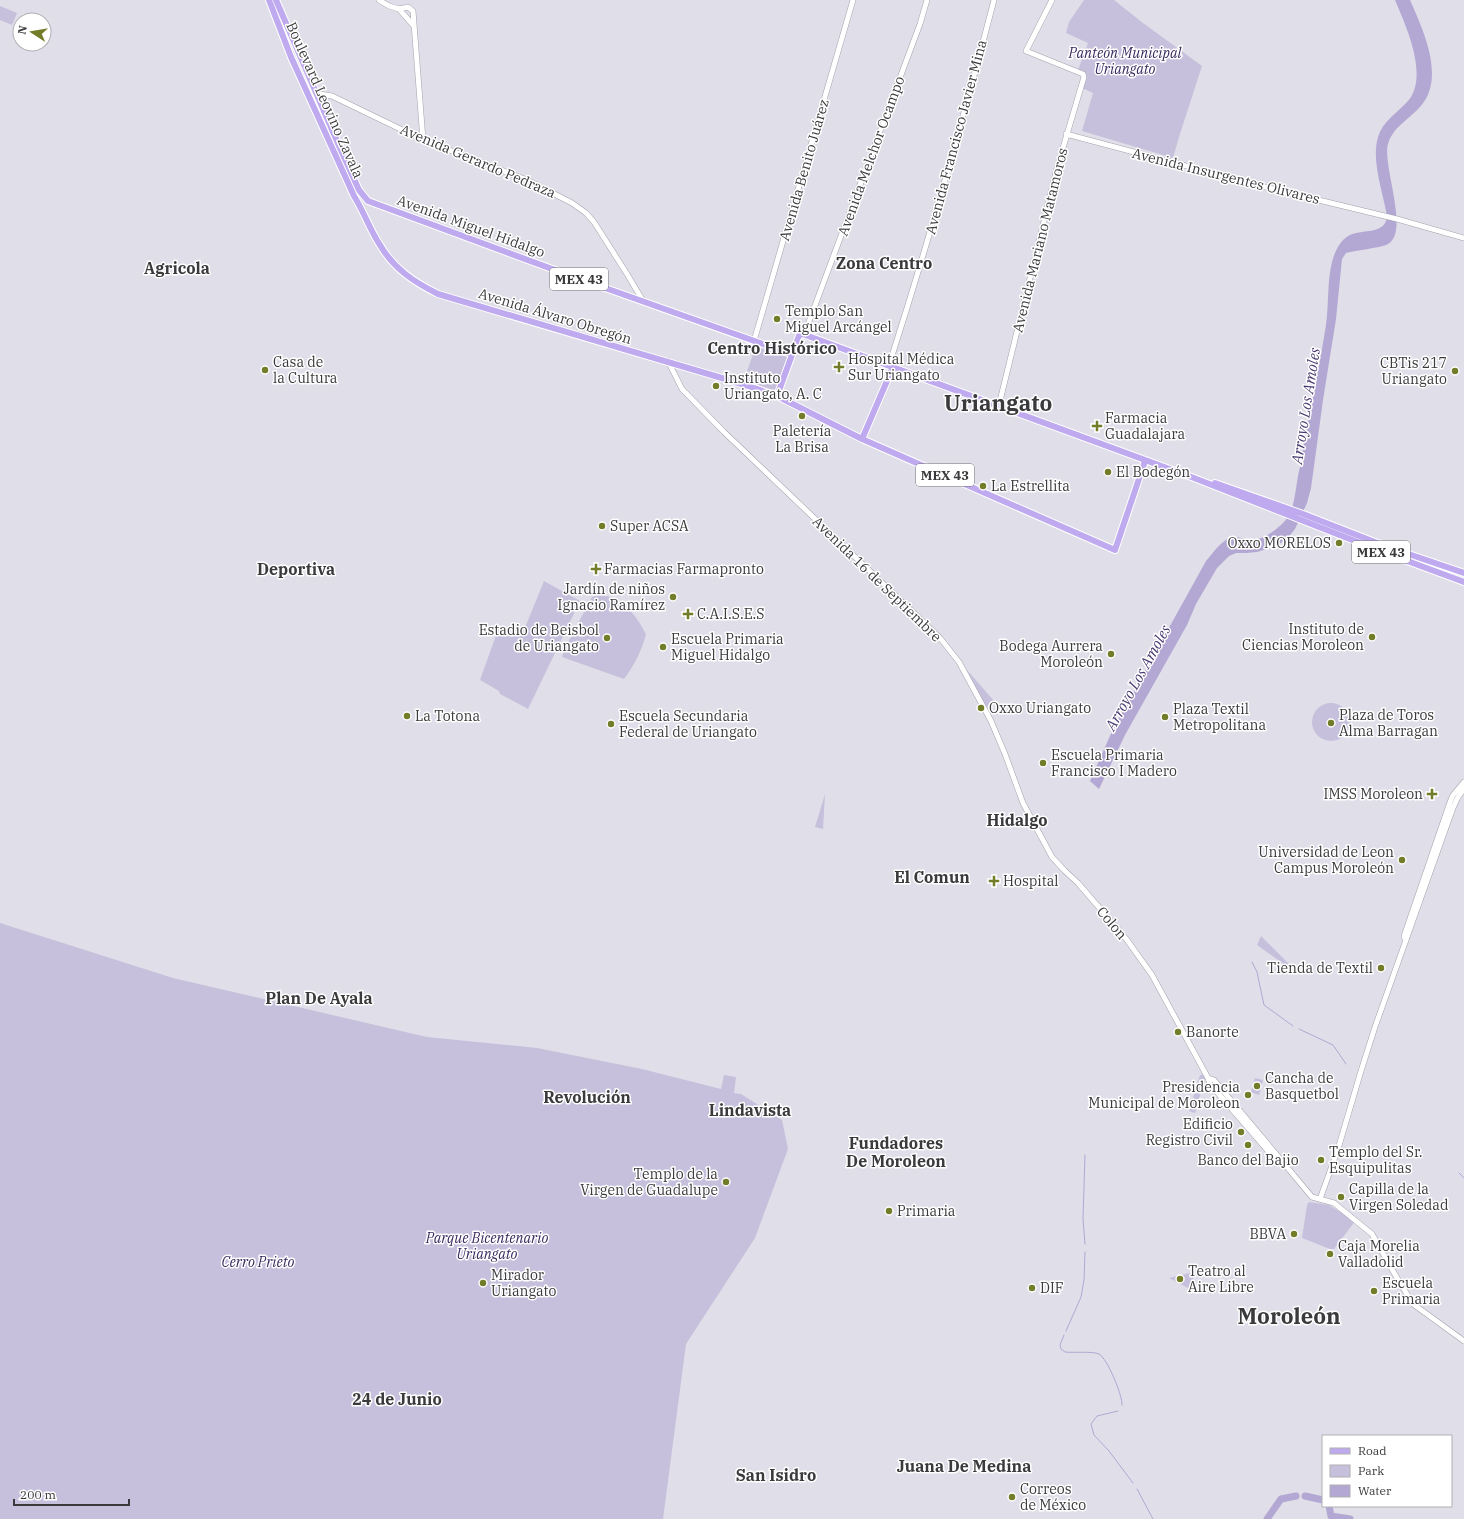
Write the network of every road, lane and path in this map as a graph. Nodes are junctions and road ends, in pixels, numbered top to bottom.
1 (268, 0) edge
2 (276, 0) edge
3 (379, 0) edge
4 (853, 0) edge
5 (927, 0) edge
6 (994, 0) edge
7 (1052, 0) edge
8 (399, 9) junction
9 (413, 25) junction
10 (315, 93) junction
11 (308, 97) junction
12 (1066, 134) junction
13 (423, 140) junction
14 (340, 148) junction
15 (333, 151) junction
16 (368, 201) joint
17 (362, 209) joint
18 (1464, 238) edge
19 (643, 300) junction
20 (802, 334) junction
21 (754, 341) junction
22 (791, 354) junction
23 (668, 361) junction
24 (891, 366) junction
25 (777, 396) junction
26 (999, 405) junction
27 (862, 439) junction
28 (1145, 460) junction
29 (1301, 516) junction
30 (1464, 574) edge
31 (1464, 582) edge
32 (1464, 782) edge
33 (1464, 789) edge
34 (1068, 874) joint
35 (1406, 941) junction
36 (1320, 1198) junction
37 (1464, 1340) edge

1 - 11 main road, Boulevard Leovino Zavala / MEX 43
2 - 10 main road, Boulevard Leovino Zavala / MEX 43
3 - 8 street
4 - 21 street, Avenida Benito Juárez
5 - 20 street, Avenida Melchor Ocampo
6 - 24 street, Avenida Francisco Javier Mina
7 - 12 street, Avenida Mariano Matamoros
8 - 9 street
8 - 9 street
9 - 13 street
10 - 11 street
10 - 13 street, Avenida Gerardo Pedraza
10 - 14 main road, Boulevard Leovino Zavala / MEX 43
11 - 15 main road, Boulevard Leovino Zavala / MEX 43
12 - 18 street, Avenida Insurgentes Olivares
12 - 26 street, Avenida Mariano Matamoros
13 - 19 street, Avenida Gerardo Pedraza
14 - 15 main road
14 - 16 main road, Boulevard Leovino Zavala / MEX 43
15 - 17 main road, Boulevard Leovino Zavala / MEX 43
16 - 19 main road, Avenida Miguel Hidalgo / MEX 43
17 - 23 main road, Avenida Álvaro Obregón / MEX 43
19 - 21 main road, Avenida Miguel Hidalgo / MEX 43
20 - 22 main road
20 - 24 main road, MEX 43
21 - 22 main road, Avenida Miguel Hidalgo / MEX 43
22 - 25 main road
23 - 25 main road, Avenida Álvaro Obregón / MEX 43
23 - 34 street, Avenida 16 de Septiembre
24 - 26 main road, MEX 43
24 - 27 main road
25 - 27 main road, MEX 43
26 - 28 main road, MEX 43
27 - 28 main road, MEX 43
28 - 29 main road, MEX 43
29 - 30 main road, MEX 43
29 - 31 main road, MEX 43
32 - 35 street
33 - 35 street
34 - 36 street, Colon
35 - 36 street
36 - 37 street

